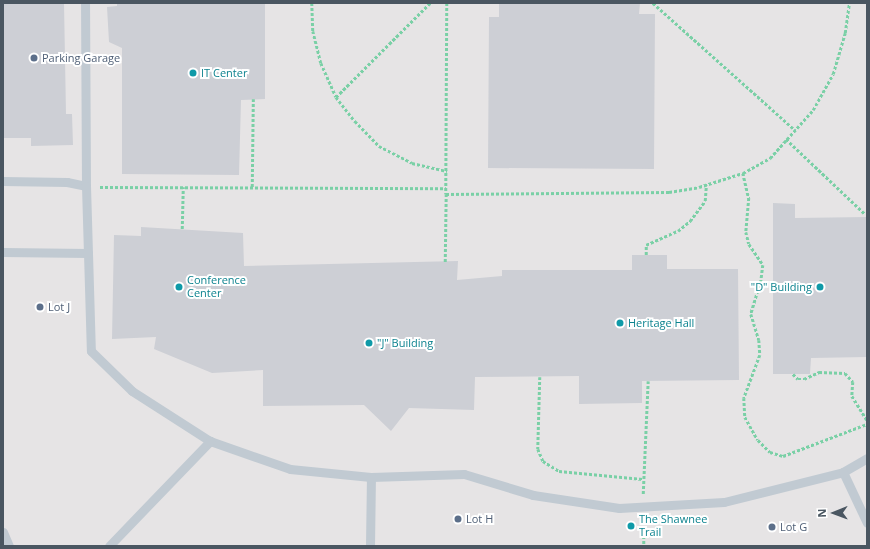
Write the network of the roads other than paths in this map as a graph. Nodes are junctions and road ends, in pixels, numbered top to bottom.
1 (85, 3) edge
2 (3, 180) edge
3 (86, 186) junction
4 (3, 252) edge
5 (88, 252) junction
6 (210, 441) junction
7 (867, 458) edge
8 (843, 472) junction
9 (371, 476) junction
10 (867, 523) edge
11 (3, 532) edge
12 (9, 546) edge
13 (110, 546) edge
14 (370, 546) edge

1 - 3 lane
2 - 3 lane
3 - 5 lane
4 - 5 lane
5 - 6 lane
6 - 9 lane
6 - 13 lane
7 - 8 lane
8 - 9 lane
8 - 10 lane
9 - 14 lane
11 - 12 lane

